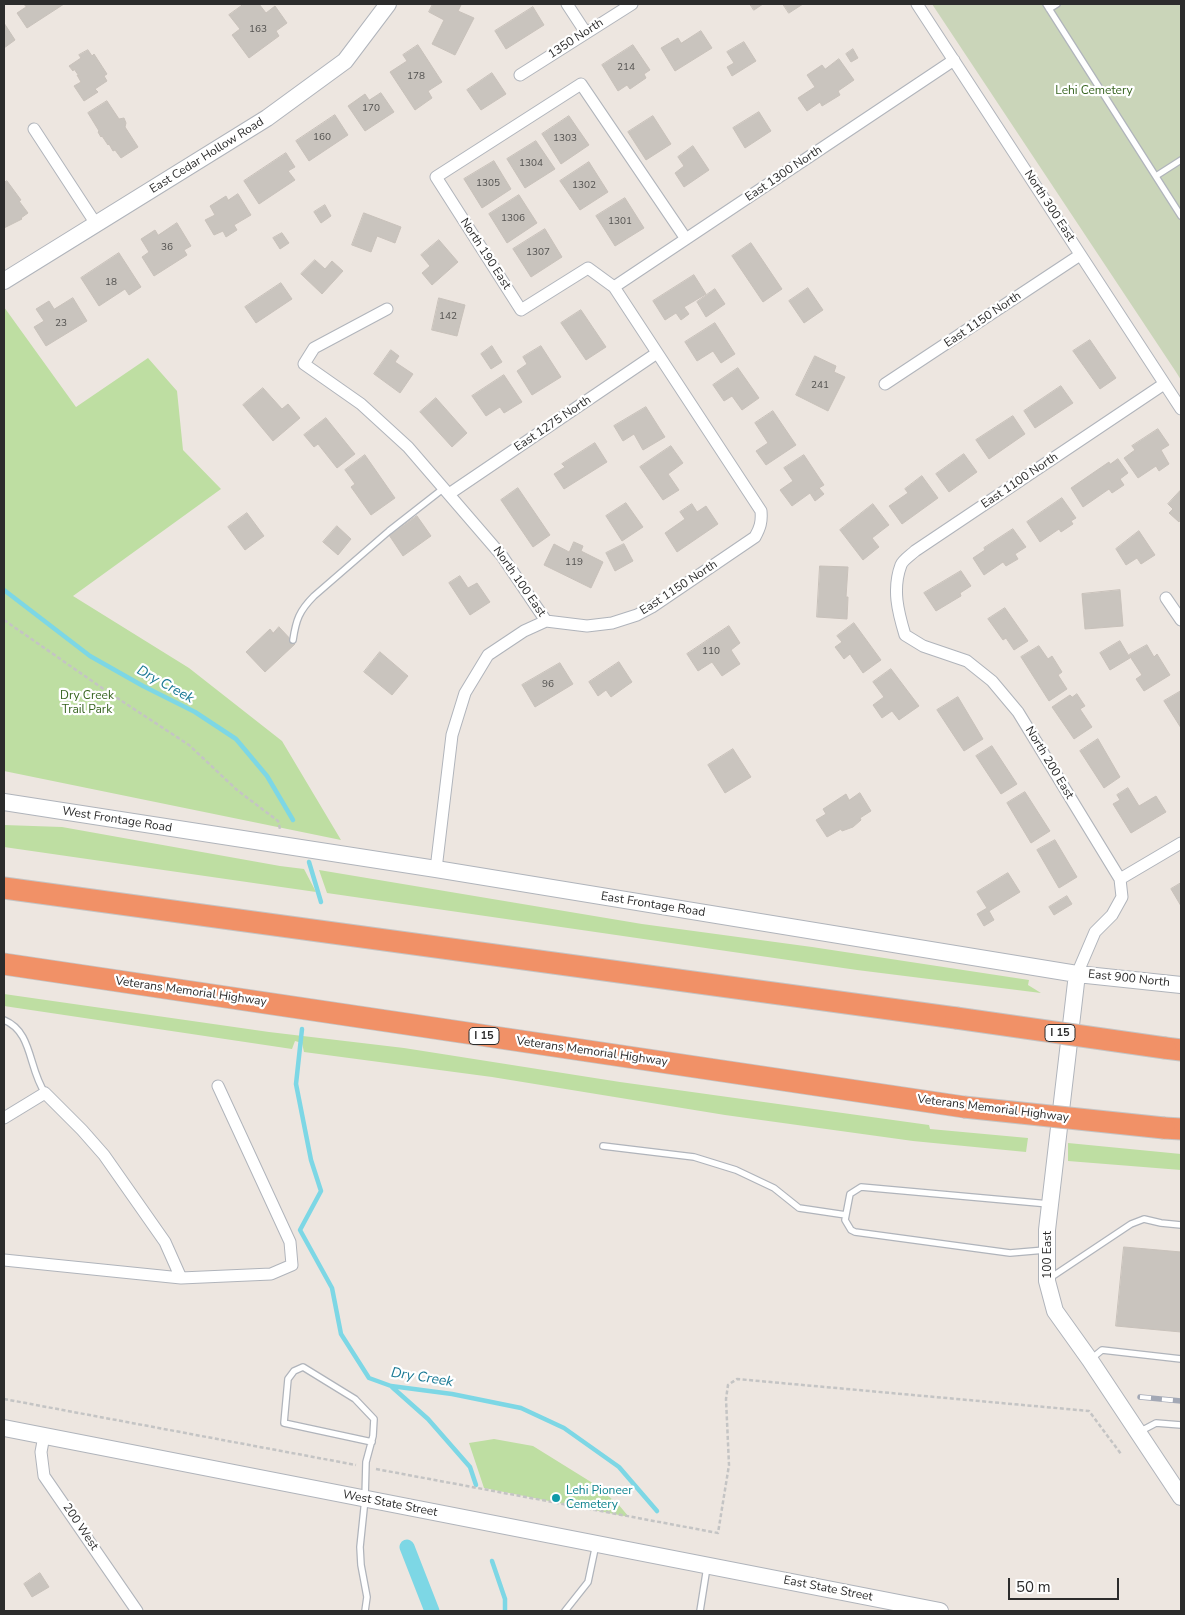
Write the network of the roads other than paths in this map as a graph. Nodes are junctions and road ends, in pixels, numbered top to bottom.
1 (388, 4) edge
2 (567, 4) edge
3 (632, 4) edge
4 (917, 4) edge
5 (1058, 4) edge
6 (1048, 6) edge
7 (586, 32) junction
8 (954, 60) junction
9 (520, 75) dead end
10 (34, 129) dead end
11 (1181, 160) edge
12 (1156, 176) junction
13 (1181, 216) edge
14 (96, 224) junction
15 (686, 239) junction
16 (1080, 255) junction
17 (4, 282) edge
18 (614, 287) junction
19 (387, 309) dead end
20 (657, 353) junction
21 (885, 384) dead end
22 (1164, 384) junction
23 (1181, 409) edge
24 (446, 491) junction
25 (762, 516) joint
26 (896, 591) joint
27 (1166, 598) dead end
28 (1181, 620) edge
29 (546, 621) junction
30 (293, 640) dead end
31 (4, 802) edge
32 (230, 837) joint
33 (1181, 843) edge
34 (436, 869) junction
35 (1120, 879) junction
36 (4, 888) edge
37 (4, 964) edge
38 (1077, 974) junction
39 (1181, 985) edge
40 (4, 1020) edge
41 (1173, 1049) edge
42 (218, 1086) dead end
43 (45, 1093) junction
44 (4, 1118) edge
45 (1173, 1128) edge
46 (603, 1146) dead end
47 (1050, 1204) junction
48 (846, 1215) junction
49 (1181, 1225) edge
50 (1047, 1250) junction
51 (4, 1260) edge
52 (180, 1278) junction
53 (1047, 1280) junction
54 (1181, 1359) edge
55 (1090, 1360) junction
56 (1181, 1425) edge
57 (4, 1428) edge
58 (1137, 1433) junction
59 (44, 1436) junction
60 (372, 1442) junction
61 (1181, 1497) edge
62 (365, 1499) junction
63 (596, 1543) junction
64 (707, 1565) junction
65 (776, 1578) joint
66 (916, 1609) edge
67 (137, 1611) edge
68 (365, 1611) edge
69 (565, 1611) edge
70 (700, 1611) edge
71 (940, 1611) edge

1 - 14 street, East Cedar Hollow Road
2 - 7 street
3 - 7 street, 1350 North
4 - 8 street, North 300 East
5 - 6 lane
6 - 12 lane
7 - 9 street, 1350 North
8 - 15 street, East 1300 North
8 - 16 street, North 300 East
10 - 14 street
11 - 12 lane
12 - 13 lane
14 - 17 street, East Cedar Hollow Road
15 - 18 street, East 1300 North
15 - 18 street, North 190 East
16 - 21 street, East 1150 North
16 - 22 street, North 300 East
18 - 20 street, North 190 East
19 - 24 street, North 100 East
20 - 24 street, East 1275 North
20 - 25 street, North 190 East
22 - 23 street, North 300 East
22 - 26 street, East 1100 North
24 - 29 street, North 100 East
24 - 30 lane
25 - 29 street, East 1150 North
26 - 35 street, North 200 East
27 - 28 street
29 - 34 street, North 100 East
31 - 32 street, West Frontage Road
32 - 34 street, East Frontage Road
33 - 35 street
34 - 38 street, East Frontage Road
35 - 38 street
36 - 41 highway, I 15, bridge
37 - 45 highway, Veterans Memorial Highway / I 15, bridge
38 - 39 street, East 900 North
38 - 47 street, 100 East
40 - 43 lane
42 - 52 street
43 - 44 street
43 - 52 street
46 - 48 lane
47 - 48 lane
47 - 50 street, 100 East
48 - 50 lane
49 - 53 lane
50 - 53 street, 100 East
51 - 52 street
53 - 55 street, 100 East
54 - 55 lane
55 - 58 street, 100 East
56 - 58 lane
57 - 59 street, West State Street
58 - 61 street, 100 East
59 - 62 street, West State Street
59 - 67 street, 200 West
60 - 60 lane
60 - 62 lane
62 - 63 street, West State Street
62 - 68 lane
63 - 64 street, West State Street
63 - 69 lane
64 - 65 street, West State Street
64 - 70 lane
65 - 66 street, East State Street
66 - 71 street, East State Street

